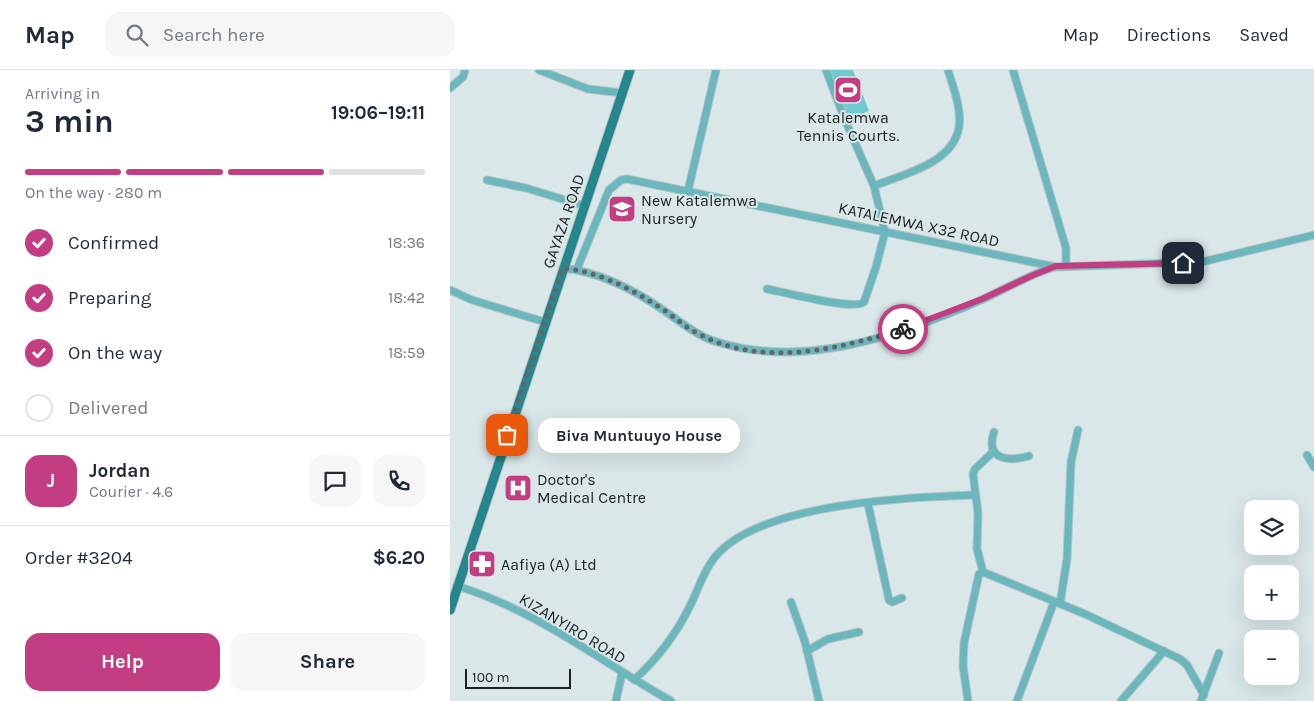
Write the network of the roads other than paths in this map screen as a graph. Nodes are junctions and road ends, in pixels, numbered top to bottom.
1 (465, 70) edge
2 (538, 70) edge
3 (630, 70) edge
4 (716, 70) edge
5 (826, 70) edge
6 (948, 70) edge
7 (1013, 70) edge
8 (450, 88) edge
9 (623, 93) junction
10 (487, 180) dead end
11 (874, 186) junction
12 (688, 191) junction
13 (584, 206) junction
14 (885, 232) junction
15 (1314, 235) edge
16 (1056, 266) junction
17 (1066, 266) junction
18 (563, 268) junction
19 (577, 269) junction
20 (767, 289) dead end
21 (450, 290) edge
22 (545, 322) junction
23 (1078, 430) dead end
24 (994, 432) dead end
25 (994, 451) junction
26 (1307, 455) dead end
27 (1029, 456) dead end
28 (1314, 467) edge
29 (975, 495) junction
30 (868, 504) junction
31 (983, 572) junction
32 (457, 586) junction
33 (902, 598) dead end
34 (791, 602) dead end
35 (1057, 603) junction
36 (450, 610) edge
37 (859, 632) dead end
38 (807, 651) junction
39 (1164, 651) junction
40 (1219, 653) dead end
41 (622, 673) junction
42 (634, 680) junction
43 (1202, 700) edge
44 (616, 701) edge
45 (671, 701) edge
46 (819, 701) edge
47 (968, 701) edge
48 (1017, 701) edge
49 (1121, 701) edge

1 - 8 street
2 - 9 street
3 - 9 main road, GAYAZA ROAD
4 - 12 street
5 - 11 street
6 - 11 street
7 - 17 street
9 - 13 main road, GAYAZA ROAD
10 - 13 street
11 - 14 street
12 - 14 street, KATALEMWA X32 ROAD
12 - 19 street, KATALEMWA X32 ROAD
13 - 18 main road, GAYAZA ROAD
14 - 16 street, KATALEMWA X32 ROAD
14 - 20 street
15 - 17 street, KATALEMWA X32 ROAD
16 - 17 street, KATALEMWA X32 ROAD
16 - 19 street
18 - 19 street
18 - 22 main road, GAYAZA ROAD
21 - 22 street
22 - 32 main road, GAYAZA ROAD
23 - 35 street
24 - 25 street
25 - 27 street
25 - 29 street
26 - 28 street
29 - 30 street
29 - 31 street
30 - 33 street
30 - 42 street
31 - 35 street
31 - 47 street
32 - 36 main road, GAYAZA ROAD
32 - 41 street, KIZANYIRO ROAD
34 - 38 street
35 - 39 street
35 - 48 street
37 - 38 street
38 - 46 street
39 - 43 street
39 - 49 street
40 - 43 street
41 - 42 street, KIZANYIRO ROAD
41 - 44 street
42 - 45 street, KIZANYIRO ROAD

